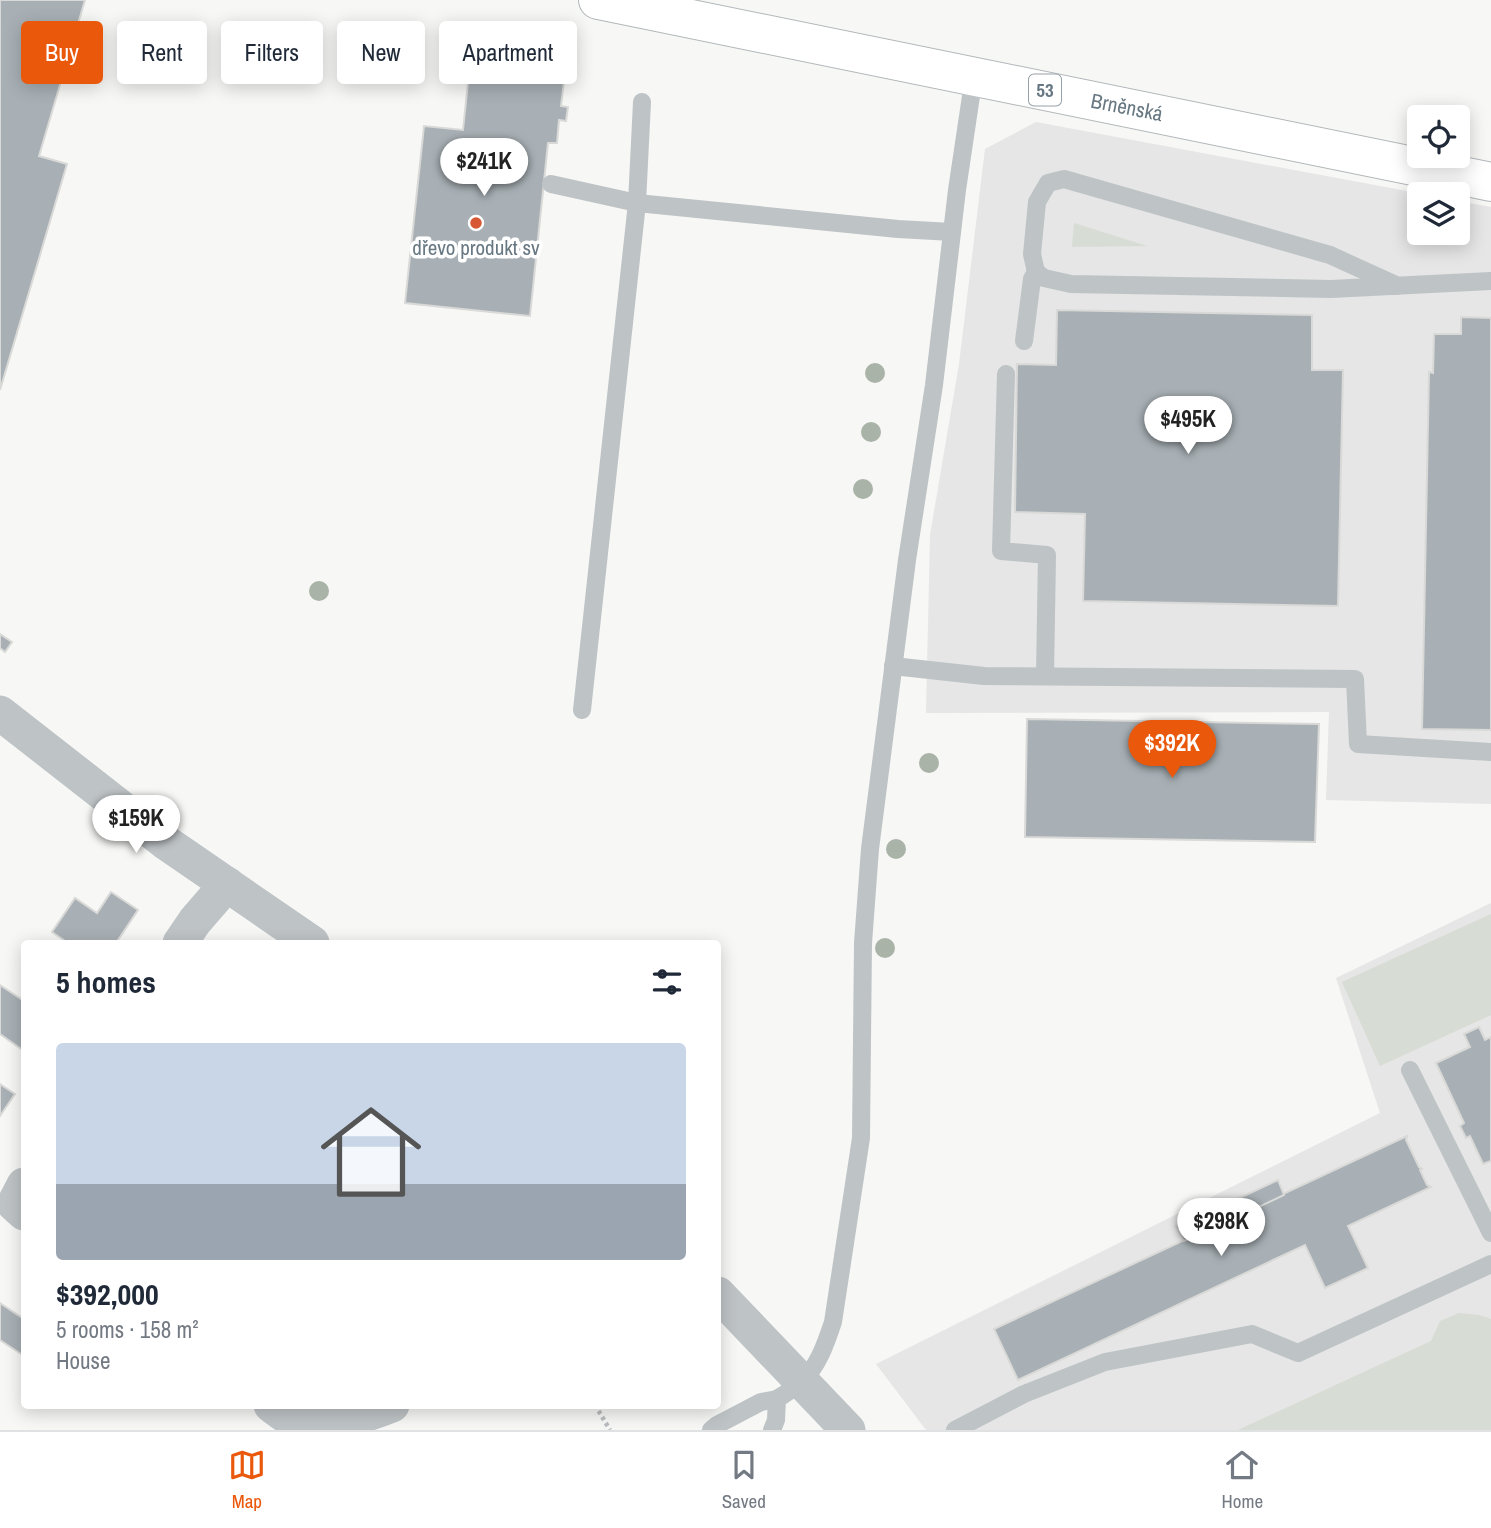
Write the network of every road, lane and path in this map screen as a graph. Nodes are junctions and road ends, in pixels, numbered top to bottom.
1 (598, 0) edge
2 (974, 76) junction
3 (642, 102) dead end
4 (1491, 182) edge
5 (551, 184) dead end
6 (637, 203) junction
7 (951, 232) junction
8 (1036, 272) junction
9 (1491, 281) edge
10 (1398, 286) junction
11 (1024, 341) dead end
12 (1006, 374) dead end
13 (893, 666) junction
14 (1045, 676) junction
15 (582, 710) dead end
16 (0, 713) edge
17 (1491, 752) edge
18 (227, 884) junction
19 (182, 940) edge
20 (308, 940) edge
21 (1410, 1070) dead end
22 (21, 1191) edge
23 (21, 1210) edge
24 (1491, 1233) edge
25 (1491, 1264) edge
26 (721, 1297) edge
27 (790, 1390) junction
28 (277, 1409) edge
29 (382, 1409) edge
30 (597, 1409) edge
31 (306, 1426) edge
32 (610, 1430) edge
33 (711, 1430) edge
34 (772, 1430) edge
35 (848, 1430) edge
36 (955, 1430) edge

1 - 2 main road, Brněnská / 53
2 - 4 main road, Brněnská / 53
2 - 7 lane
3 - 6 lane
5 - 6 lane
6 - 7 lane
6 - 15 lane
7 - 13 lane
8 - 10 lane
8 - 10 lane
8 - 11 lane
9 - 10 lane
12 - 14 lane
13 - 14 lane
13 - 27 lane
14 - 17 lane
16 - 18 street
18 - 19 street
18 - 20 street
21 - 24 lane
22 - 23 street
25 - 36 lane
26 - 27 street
27 - 33 lane
27 - 34 lane
27 - 35 street
28 - 31 street
29 - 31 street
30 - 32 path

